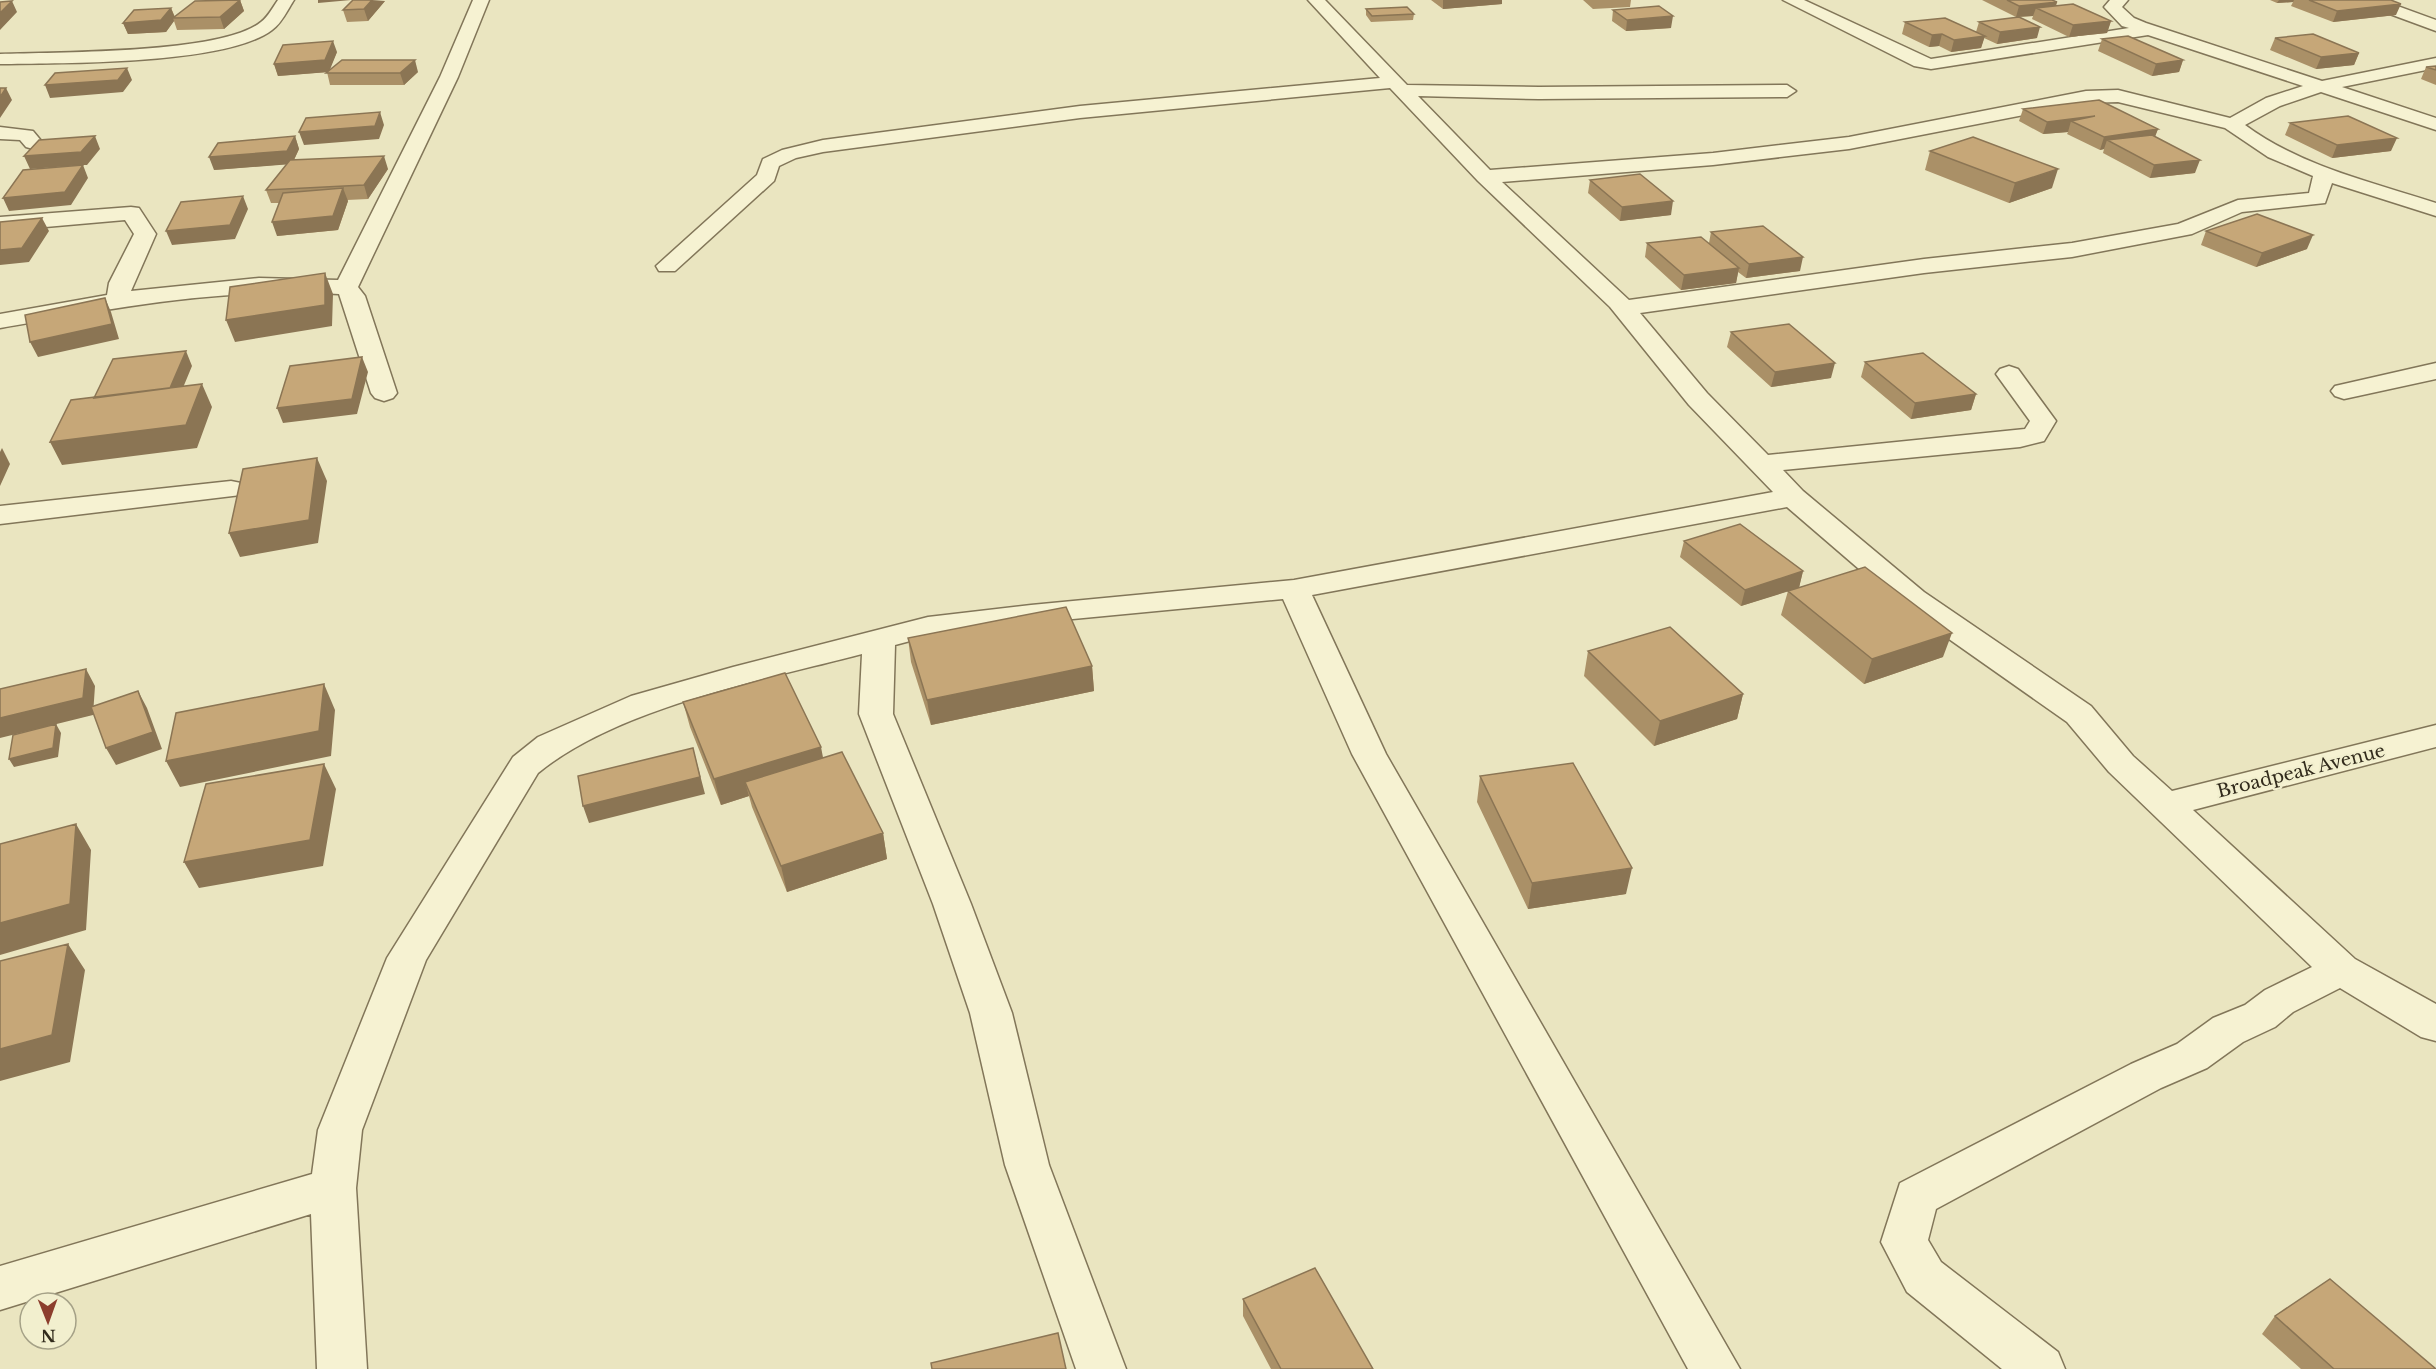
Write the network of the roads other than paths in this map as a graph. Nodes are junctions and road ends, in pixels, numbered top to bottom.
1 (286, 0) edge
2 (480, 0) edge
3 (1316, 0) edge
4 (1791, 0) edge
5 (2120, 0) edge
6 (2366, 0) edge
7 (2436, 26) edge
8 (2150, 30) junction
9 (0, 58) edge
10 (2436, 63) edge
11 (1396, 86) junction
12 (2322, 86) junction
13 (1787, 91) dead end
14 (2232, 124) junction
15 (2436, 124) edge
16 (0, 133) edge
17 (33, 143) edge
18 (2324, 173) junction
19 (1485, 177) junction
20 (2436, 210) edge
21 (0, 224) edge
22 (667, 266) dead end
23 (346, 287) junction
24 (118, 300) junction
25 (1622, 308) junction
26 (0, 321) edge
27 (2436, 371) edge
28 (2009, 374) dead end
29 (2344, 391) dead end
30 (384, 393) dead end
31 (1761, 464) junction
32 (231, 489) dead end
33 (1793, 497) junction
34 (0, 515) edge
35 (1294, 589) junction
36 (879, 641) junction
37 (2436, 736) edge
38 (2165, 805) junction
39 (2341, 970) junction
40 (2436, 1025) edge
41 (333, 1188) junction
42 (0, 1288) edge
43 (342, 1369) edge
44 (1101, 1369) edge
45 (1715, 1369) edge
46 (2040, 1369) edge

1 - 9 street
2 - 23 street
3 - 11 street
4 - 8 street
5 - 8 street
6 - 7 street
8 - 12 street
10 - 12 street
11 - 13 street
11 - 19 street
11 - 22 street
12 - 14 street
12 - 15 street
14 - 18 street
14 - 19 street
16 - 17 street
18 - 20 street
18 - 25 street
19 - 25 street
21 - 24 street
23 - 24 street
23 - 30 street
24 - 26 street
25 - 31 street
27 - 29 street
28 - 31 street
31 - 33 street
32 - 34 street
33 - 35 street
33 - 38 street
35 - 36 street
35 - 45 street
36 - 41 street
36 - 44 street
37 - 38 street, Broadpeak Avenue
38 - 39 street
39 - 40 street
39 - 46 street
41 - 42 street
41 - 43 street

